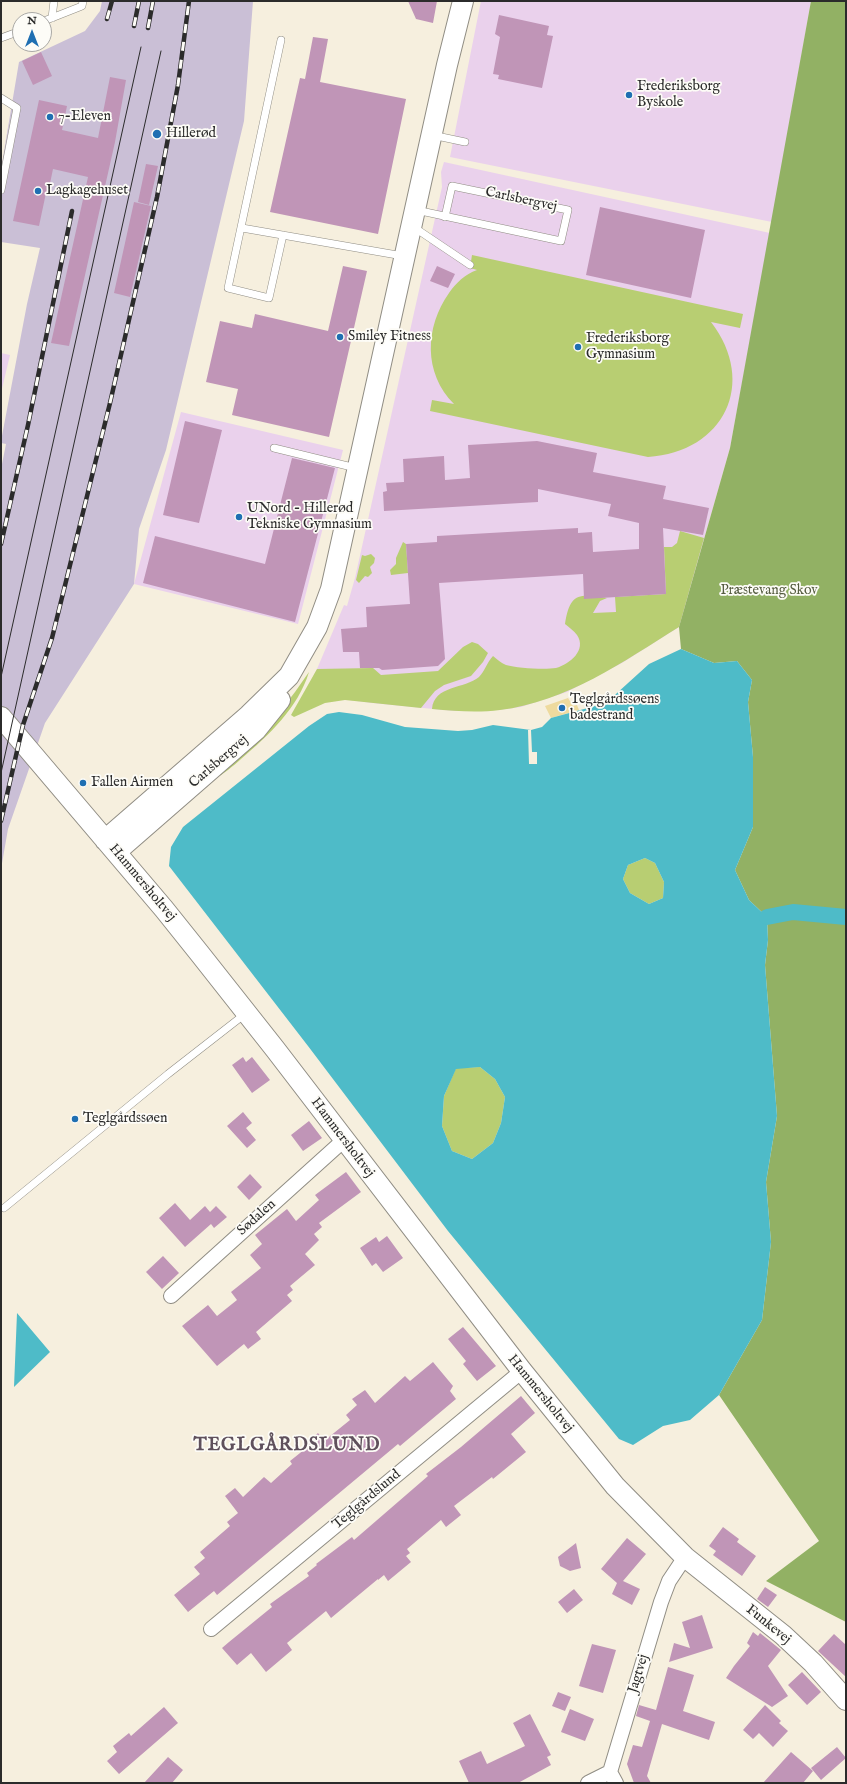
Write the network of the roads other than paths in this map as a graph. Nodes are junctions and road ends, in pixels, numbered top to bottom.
1 (54, 1) edge
2 (83, 1) edge
3 (462, 1) edge
4 (52, 18) joint
5 (12, 34) edge
6 (1, 38) edge
7 (281, 40) dead end
8 (1, 98) edge
9 (432, 134) junction
10 (465, 142) dead end
11 (1, 190) edge
12 (445, 217) junction
13 (414, 218) junction
14 (242, 228) junction
15 (283, 235) junction
16 (406, 256) junction
17 (470, 265) dead end
18 (274, 448) dead end
19 (359, 468) junction
20 (1, 717) edge
21 (111, 846) junction
22 (246, 1013) junction
23 (344, 1140) junction
24 (4, 1208) dead end
25 (171, 1296) dead end
26 (522, 1371) junction
27 (685, 1557) junction
28 (211, 1629) dead end
29 (846, 1700) edge
30 (613, 1778) edge
31 (588, 1783) edge

1 - 4 lane
2 - 4 lane
3 - 9 street, Carlsbergvej
5 - 6 lane
7 - 14 lane
8 - 11 lane
9 - 10 lane
9 - 13 street, Carlsbergvej
12 - 12 lane, Carlsbergvej
12 - 13 lane, Carlsbergvej
13 - 16 street, Carlsbergvej
13 - 17 lane
14 - 15 lane
14 - 15 lane
15 - 16 lane
16 - 19 street, Carlsbergvej
18 - 19 lane
19 - 21 street, Carlsbergvej
20 - 21 street, Hammersholtvej
21 - 22 street, Hammersholtvej
22 - 23 street, Hammersholtvej
22 - 24 lane
23 - 25 street, Sødalen
23 - 26 street, Hammersholtvej
26 - 27 street, Hammersholtvej
26 - 28 street, Teglgårdslund
27 - 29 street, Funkevej
27 - 30 street, Jagtvej
30 - 31 street, Jagtvej

